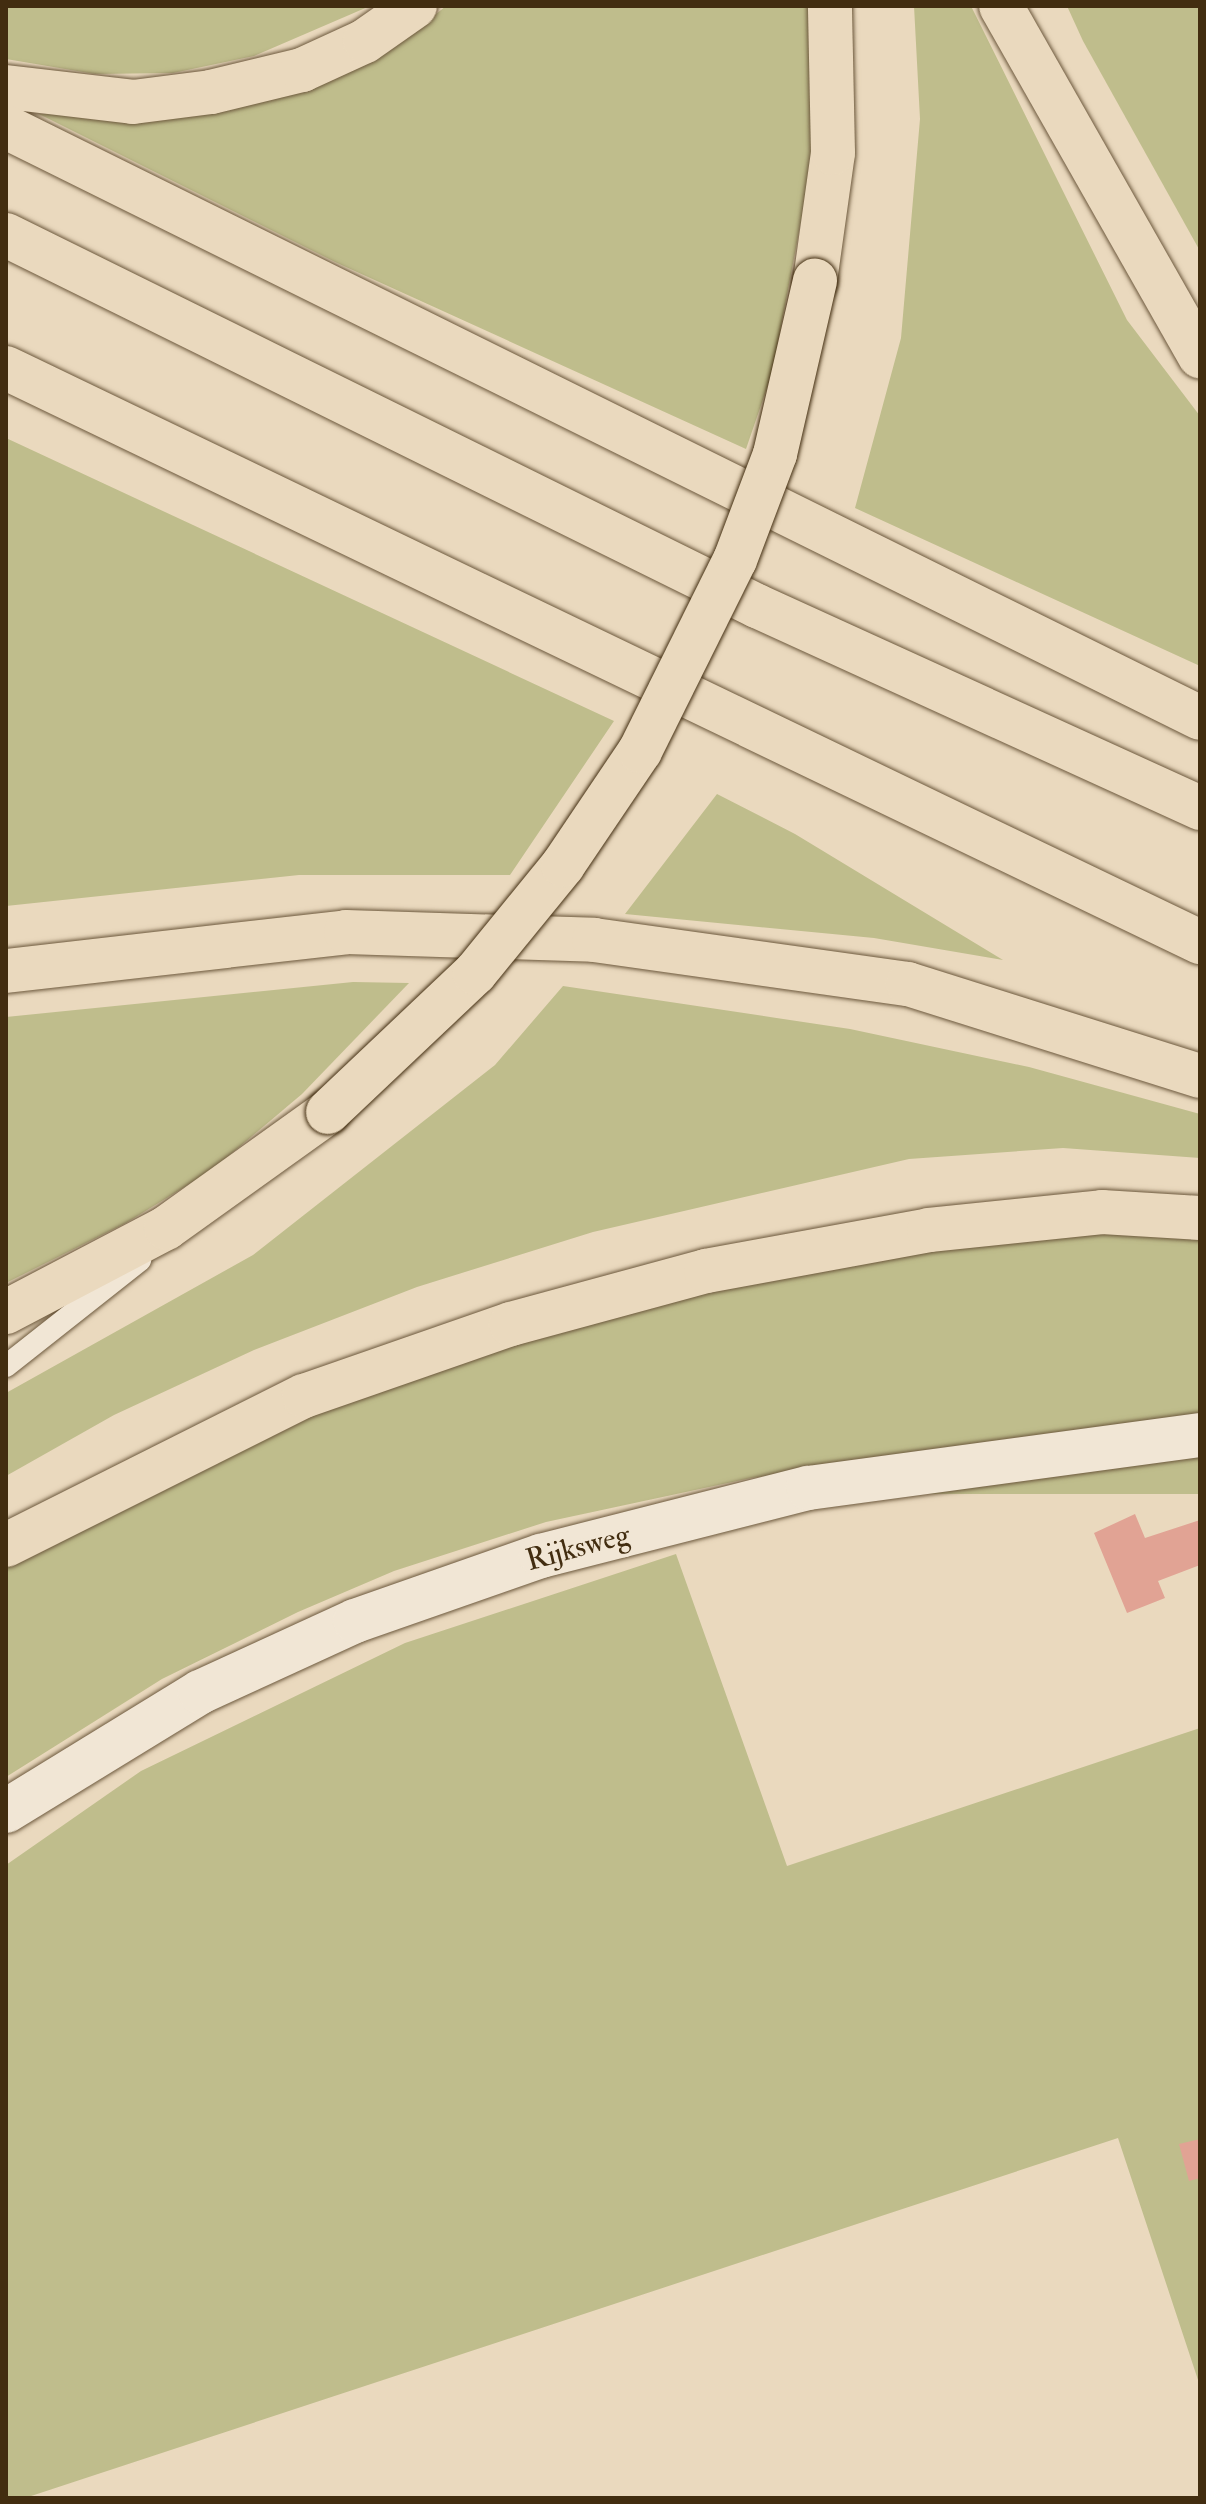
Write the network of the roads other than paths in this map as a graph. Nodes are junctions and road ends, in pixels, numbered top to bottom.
1 (415, 6) edge
2 (830, 6) edge
3 (1001, 6) edge
4 (6, 87) edge
5 (6, 127) edge
6 (6, 235) edge
7 (1200, 357) edge
8 (6, 368) edge
9 (1200, 718) edge
10 (1200, 808) edge
11 (1200, 942) edge
12 (6, 971) edge
13 (1200, 1076) edge
14 (259, 1166) junction
15 (1200, 1218) edge
16 (6, 1312) edge
17 (6, 1366) edge
18 (1200, 1435) edge
19 (6, 1545) edge
20 (6, 1811) edge

1 - 4 highway
2 - 14 highway, bridge
3 - 7 highway
5 - 9 highway
6 - 10 highway
8 - 11 highway
12 - 13 highway
14 - 16 highway
14 - 17 lane
15 - 19 highway
18 - 20 street, Rijksweg

